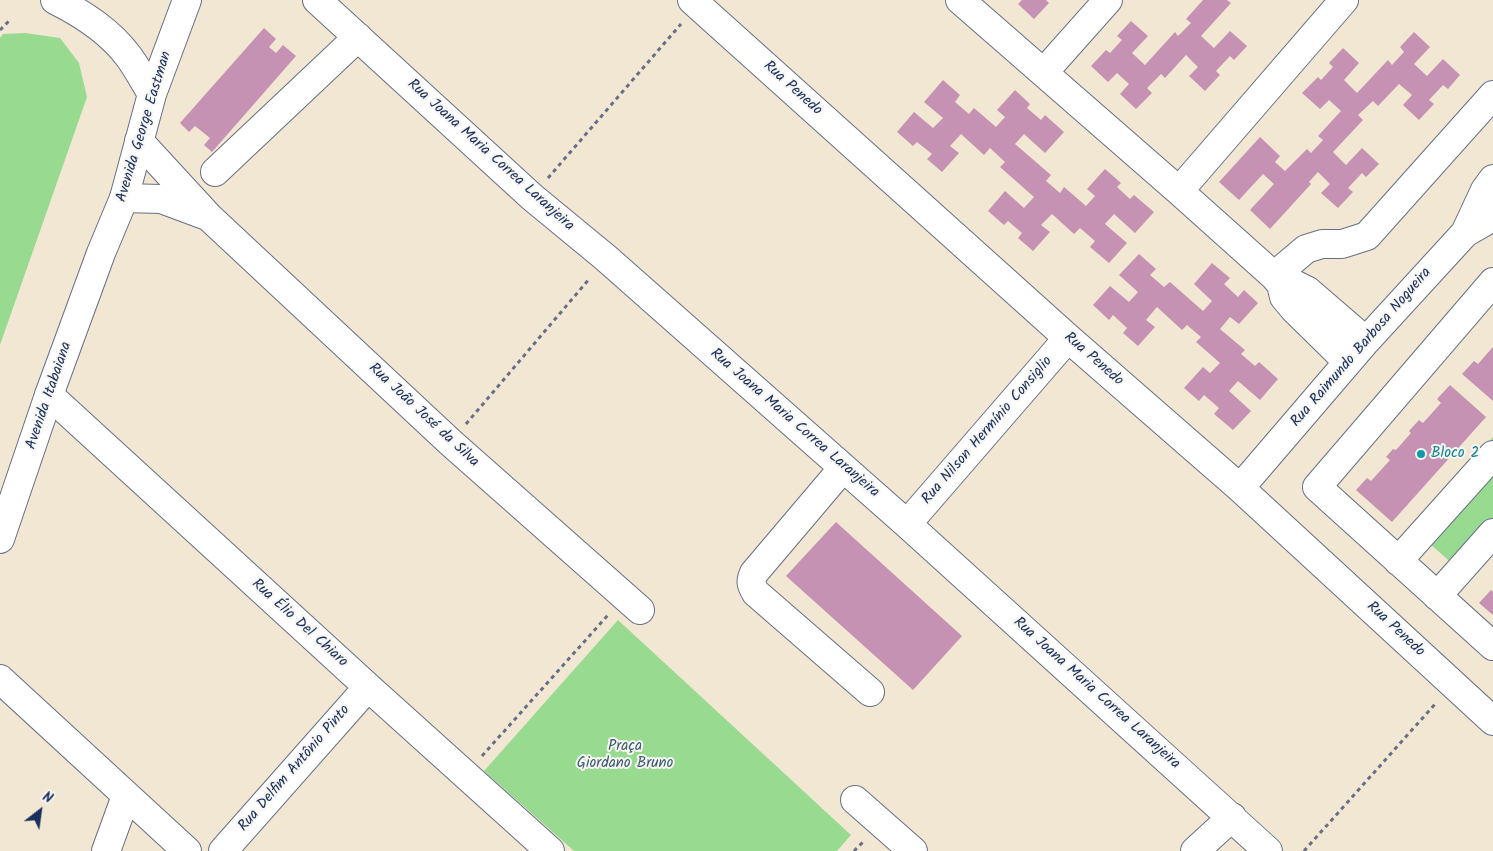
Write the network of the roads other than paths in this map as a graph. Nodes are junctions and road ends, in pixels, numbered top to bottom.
1 (55, 0) edge
2 (187, 0) edge
3 (317, 0) edge
4 (960, 0) edge
5 (1108, 0) edge
6 (1344, 0) edge
7 (695, 2) edge
8 (358, 37) junction
9 (1044, 72) junction
10 (152, 94) junction
11 (1493, 95) edge
12 (139, 141) junction
13 (214, 172) dead end
14 (1493, 179) edge
15 (1179, 191) junction
16 (124, 198) junction
17 (209, 217) junction
18 (1493, 217) edge
19 (1465, 233) junction
20 (101, 253) joint
21 (1277, 280) junction
22 (1493, 282) edge
23 (1068, 338) junction
24 (1366, 341) junction
25 (1348, 362) junction
26 (49, 395) junction
27 (1493, 455) edge
28 (843, 468) junction
29 (1240, 488) junction
30 (907, 524) junction
31 (1493, 533) edge
32 (0, 539) edge
33 (1398, 561) junction
34 (1437, 596) junction
35 (633, 603) road end
36 (1493, 646) edge
37 (0, 679) edge
38 (368, 687) junction
39 (870, 692) dead end
40 (1489, 710) edge
41 (126, 796) junction
42 (855, 800) dead end
43 (1232, 817) junction
44 (106, 851) edge
45 (187, 851) edge
46 (223, 851) edge
47 (550, 851) edge
48 (913, 851) edge
49 (1195, 851) edge
50 (1268, 851) edge

1 - 10 street
2 - 10 street, Avenida George Eastman
3 - 8 street, Rua Joana Maria Correa Laranjeira
4 - 9 street
5 - 9 street
6 - 15 street
7 - 23 street, Rua Penedo
8 - 13 street
8 - 28 street, Rua Joana Maria Correa Laranjeira
9 - 15 street
10 - 12 street, Avenida George Eastman
11 - 21 street
12 - 16 street, Avenida George Eastman
12 - 17 street, Rua João José da Silva
14 - 19 street
15 - 21 street
16 - 17 street, Rua João José da Silva
16 - 20 street, Avenida George Eastman
17 - 35 street, Rua João José da Silva
18 - 19 street, Rua Raimundo Barbosa Nogueira
19 - 24 street, Rua Raimundo Barbosa Nogueira
20 - 26 street, Avenida Itabaiana
21 - 24 street
21 - 25 street
22 - 33 street
23 - 29 street, Rua Penedo
23 - 30 street, Rua Nilson Hermínio Consiglio
24 - 25 street, Rua Raimundo Barbosa Nogueira
25 - 29 street, Rua Raimundo Barbosa Nogueira
26 - 32 street, Avenida Itabaiana
26 - 38 street, Rua Élio Del Chiaro
27 - 33 street
28 - 30 street, Rua Joana Maria Correa Laranjeira
28 - 39 street
29 - 40 street, Rua Penedo
30 - 43 street, Rua Joana Maria Correa Laranjeira
31 - 34 street
33 - 34 street
34 - 36 street
37 - 41 street
38 - 46 street, Rua Delfim Antônio Pinto
38 - 47 street, Rua Élio Del Chiaro
41 - 44 street
41 - 45 street
42 - 48 street
43 - 49 street
43 - 50 street, Rua Joana Maria Correa Laranjeira

